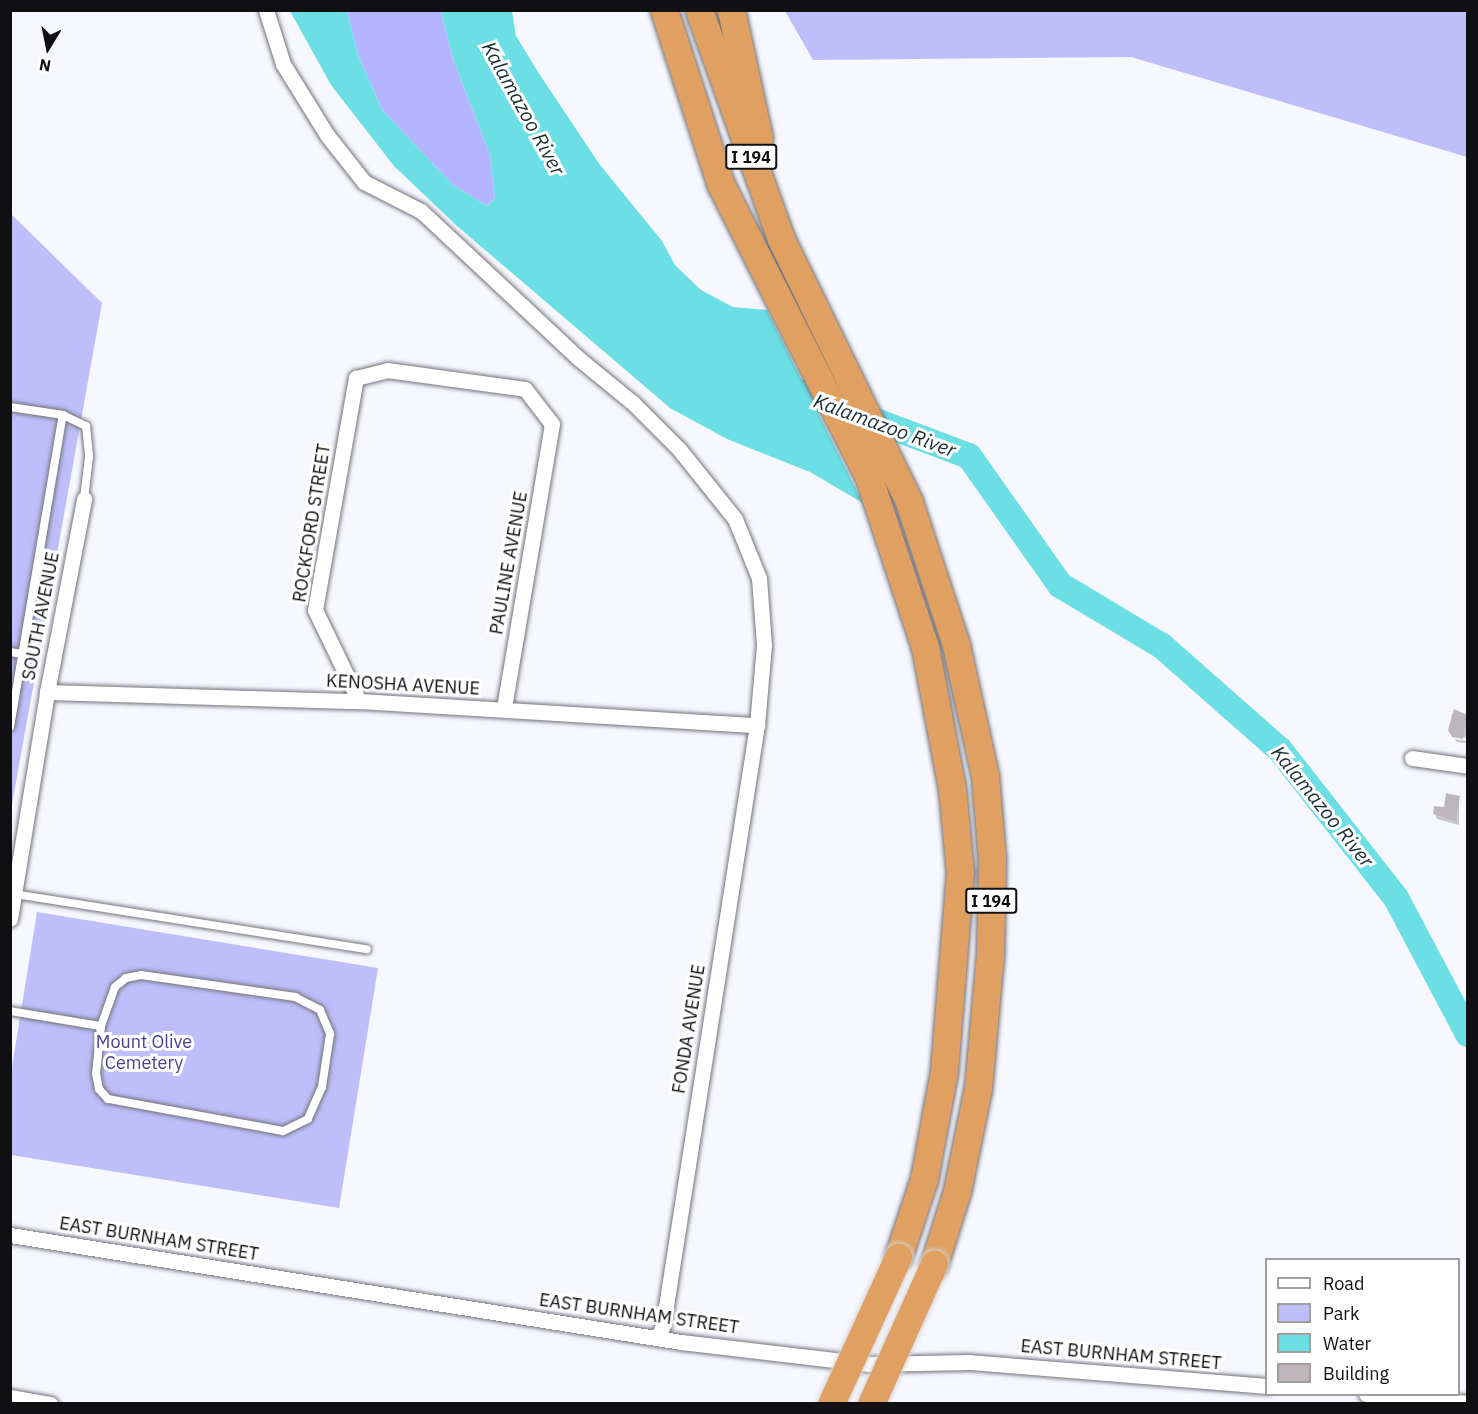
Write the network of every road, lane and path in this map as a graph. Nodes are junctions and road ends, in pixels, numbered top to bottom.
1 (266, 10) edge
2 (664, 10) edge
3 (699, 10) edge
4 (731, 10) edge
5 (781, 239) junction
6 (356, 378) joint
7 (10, 407) edge
8 (63, 415) junction
9 (84, 498) joint
10 (10, 652) edge
11 (23, 654) junction
12 (47, 692) junction
13 (358, 701) junction
14 (504, 709) junction
15 (756, 725) junction
16 (10, 728) edge
17 (1412, 758) dead end
18 (1467, 766) edge
19 (14, 894) junction
20 (10, 919) edge
21 (368, 949) dead end
22 (10, 1011) edge
23 (101, 1026) junction
24 (10, 1235) edge
25 (658, 1338) junction
26 (1265, 1386) edge
27 (1379, 1396) edge
28 (10, 1397) edge
29 (1467, 1403) edge
30 (50, 1404) edge
31 (831, 1404) edge
32 (871, 1404) edge

1 - 15 street, FONDA AVENUE
2 - 31 highway, I 194, bridge
3 - 5 highway, I 194
4 - 5 highway
5 - 32 highway, I 194, bridge
6 - 13 street, ROCKFORD STREET
6 - 14 street, PAULINE AVENUE
7 - 8 lane
8 - 9 lane, SOUTH AVENUE
8 - 11 lane
9 - 12 street, SOUTH AVENUE
10 - 11 lane
11 - 16 lane
12 - 13 street, KENOSHA AVENUE
12 - 19 street, SOUTH AVENUE
13 - 14 street, KENOSHA AVENUE
14 - 15 street, KENOSHA AVENUE
15 - 25 street, FONDA AVENUE
17 - 18 street
19 - 20 street, SOUTH AVENUE
19 - 21 lane
22 - 23 lane
23 - 23 lane
24 - 25 street, EAST BURNHAM STREET
25 - 26 street, EAST BURNHAM STREET
27 - 29 street
28 - 30 street

